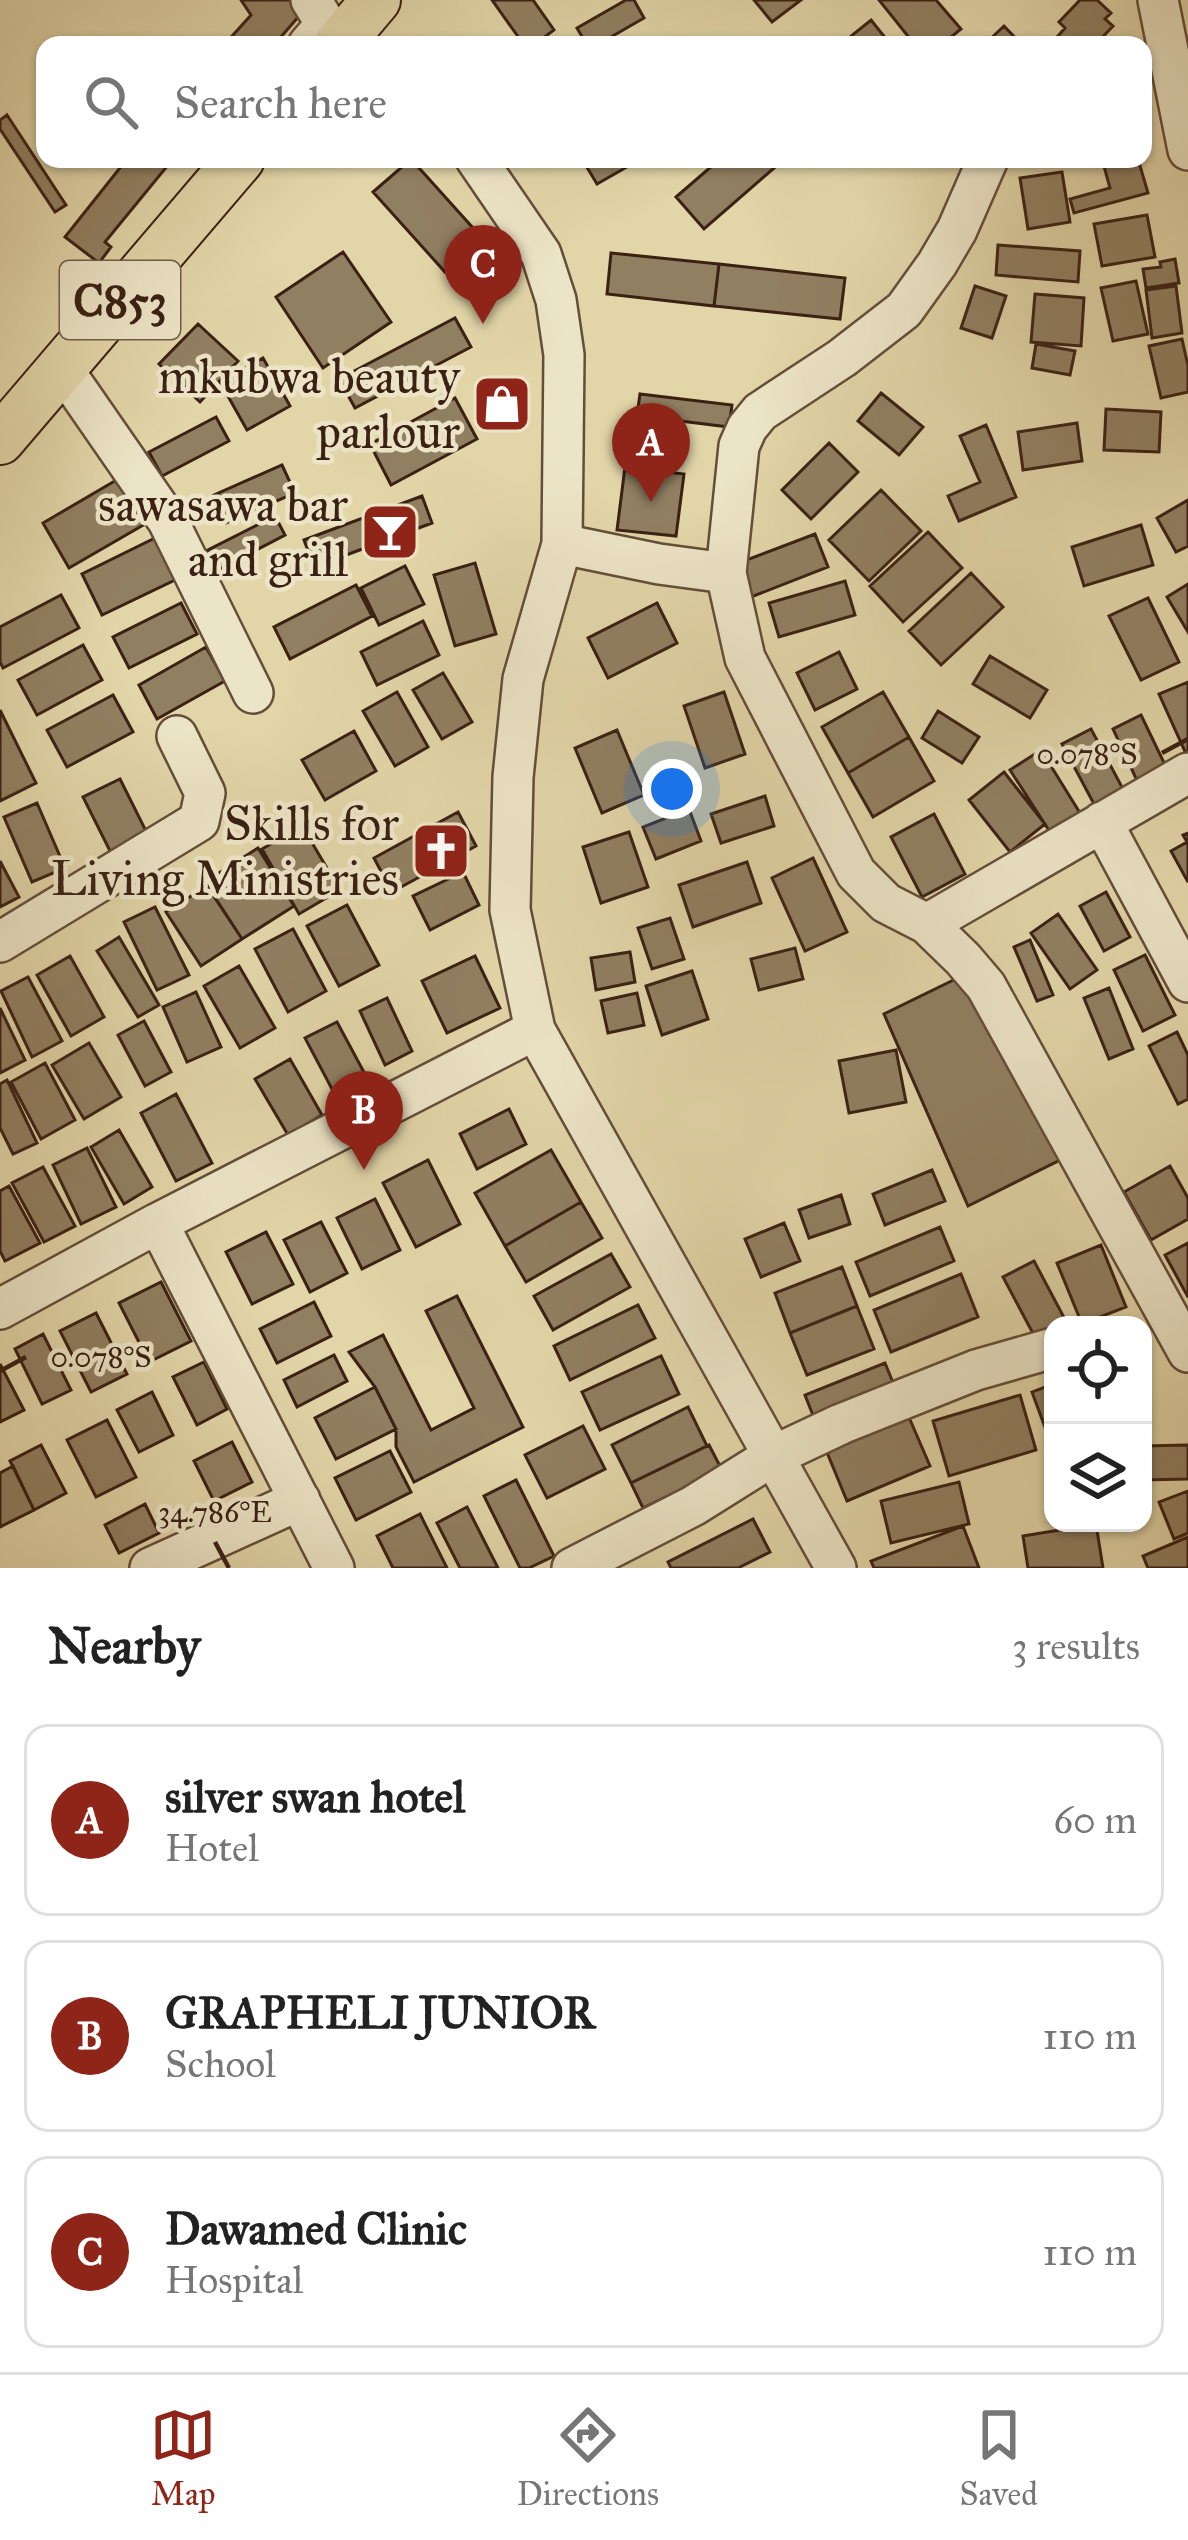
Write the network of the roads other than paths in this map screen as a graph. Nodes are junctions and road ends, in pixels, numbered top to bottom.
1 (311, 0) edge
2 (1158, 0) edge
3 (348, 30) edge
4 (1156, 70) edge
5 (1188, 151) edge
6 (204, 168) edge
7 (232, 168) edge
8 (482, 168) edge
9 (984, 168) edge
10 (102, 289) dead end
11 (62, 368) junction
12 (0, 440) edge
13 (562, 544) junction
14 (726, 573) junction
15 (253, 694) dead end
16 (177, 736) dead end
17 (1188, 773) edge
18 (1102, 822) junction
19 (927, 924) junction
20 (0, 942) edge
21 (1188, 982) edge
22 (535, 1030) junction
23 (158, 1223) junction
24 (1, 1307) edge
25 (1170, 1344) edge
26 (1044, 1351) edge
27 (773, 1456) junction
28 (299, 1500) junction
29 (150, 1568) edge
30 (334, 1568) edge
31 (572, 1568) edge
32 (836, 1568) edge

1 - 3 street
2 - 4 street
4 - 5 street
6 - 10 street
7 - 11 main road, C853
8 - 13 street
9 - 14 street
11 - 12 main road, C853
11 - 15 street
13 - 14 street
13 - 22 street
14 - 19 street
16 - 20 street
17 - 18 street
18 - 19 street
18 - 21 street
19 - 25 street
22 - 23 street
22 - 27 street
23 - 24 street
23 - 28 street
26 - 27 street
27 - 31 street
27 - 32 street
28 - 29 street
28 - 30 street

